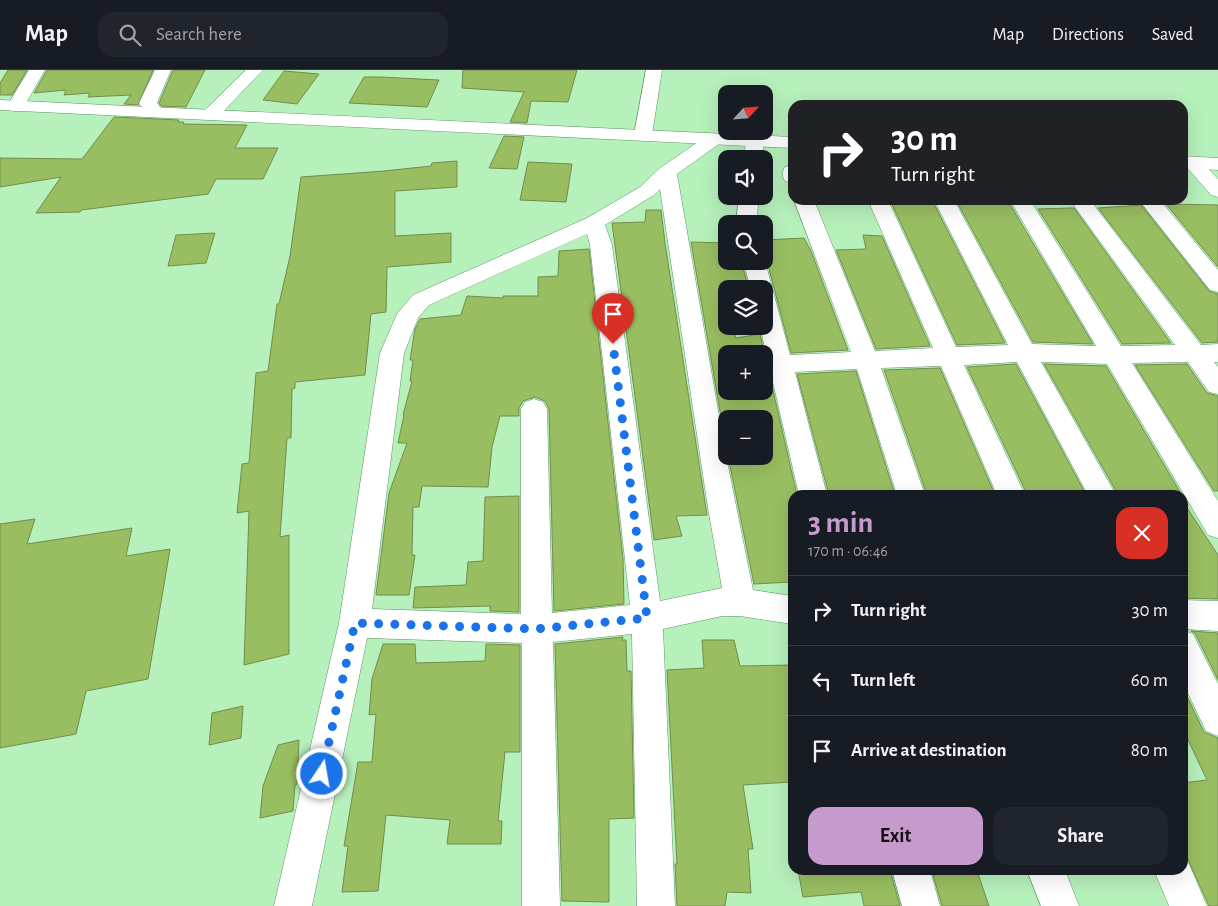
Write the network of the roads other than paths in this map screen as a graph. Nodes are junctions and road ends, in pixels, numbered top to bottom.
1 (38, 70) edge
2 (163, 70) edge
3 (255, 70) edge
4 (654, 70) edge
5 (8, 106) edge
6 (155, 112) junction
7 (211, 114) junction
8 (643, 135) junction
9 (713, 140) junction
10 (788, 144) edge
11 (754, 150) edge
12 (1188, 162) edge
13 (1188, 163) edge
14 (1218, 164) edge
15 (667, 172) junction
16 (1218, 191) edge
17 (806, 205) edge
18 (880, 205) edge
19 (947, 205) edge
20 (1023, 205) edge
21 (1084, 205) edge
22 (1153, 205) edge
23 (594, 223) junction
24 (1218, 285) edge
25 (773, 332) edge
26 (1026, 353) junction
27 (1207, 353) edge
28 (1114, 355) junction
29 (948, 356) junction
30 (867, 362) junction
31 (781, 364) junction
32 (1218, 385) edge
33 (534, 409) dead end
34 (812, 490) edge
35 (909, 490) edge
36 (1008, 490) edge
37 (1099, 490) edge
38 (1218, 526) edge
39 (740, 602) junction
40 (788, 609) edge
41 (1188, 614) edge
42 (1218, 616) edge
43 (647, 618) junction
44 (355, 623) junction
45 (536, 629) junction
46 (1188, 657) edge
47 (1218, 719) edge
48 (912, 875) edge
49 (1048, 875) edge
50 (1175, 875) edge
51 (293, 906) edge
52 (541, 906) edge
53 (656, 906) edge
54 (921, 906) edge
55 (1060, 906) edge
56 (1188, 906) edge

1 - 5 street
2 - 6 street
3 - 7 street
4 - 8 street
5 - 6 street
6 - 7 street
7 - 8 street
8 - 9 street
9 - 11 street
9 - 15 street
10 - 11 street
12 - 14 street
13 - 16 street
15 - 23 street
15 - 39 street
17 - 30 street
18 - 29 street
19 - 26 street
20 - 28 street
21 - 27 street
22 - 24 street
23 - 43 street
23 - 44 street
25 - 31 street
26 - 28 street
26 - 29 street
26 - 37 street
27 - 28 street
27 - 32 street
28 - 38 street
29 - 30 street
29 - 36 street
30 - 31 street
30 - 35 street
31 - 34 street
33 - 45 street
39 - 40 street
39 - 43 street
41 - 42 street
43 - 45 street
43 - 53 street
44 - 45 street
44 - 51 street
45 - 52 street
46 - 47 street
48 - 54 street
49 - 55 street
50 - 56 street

